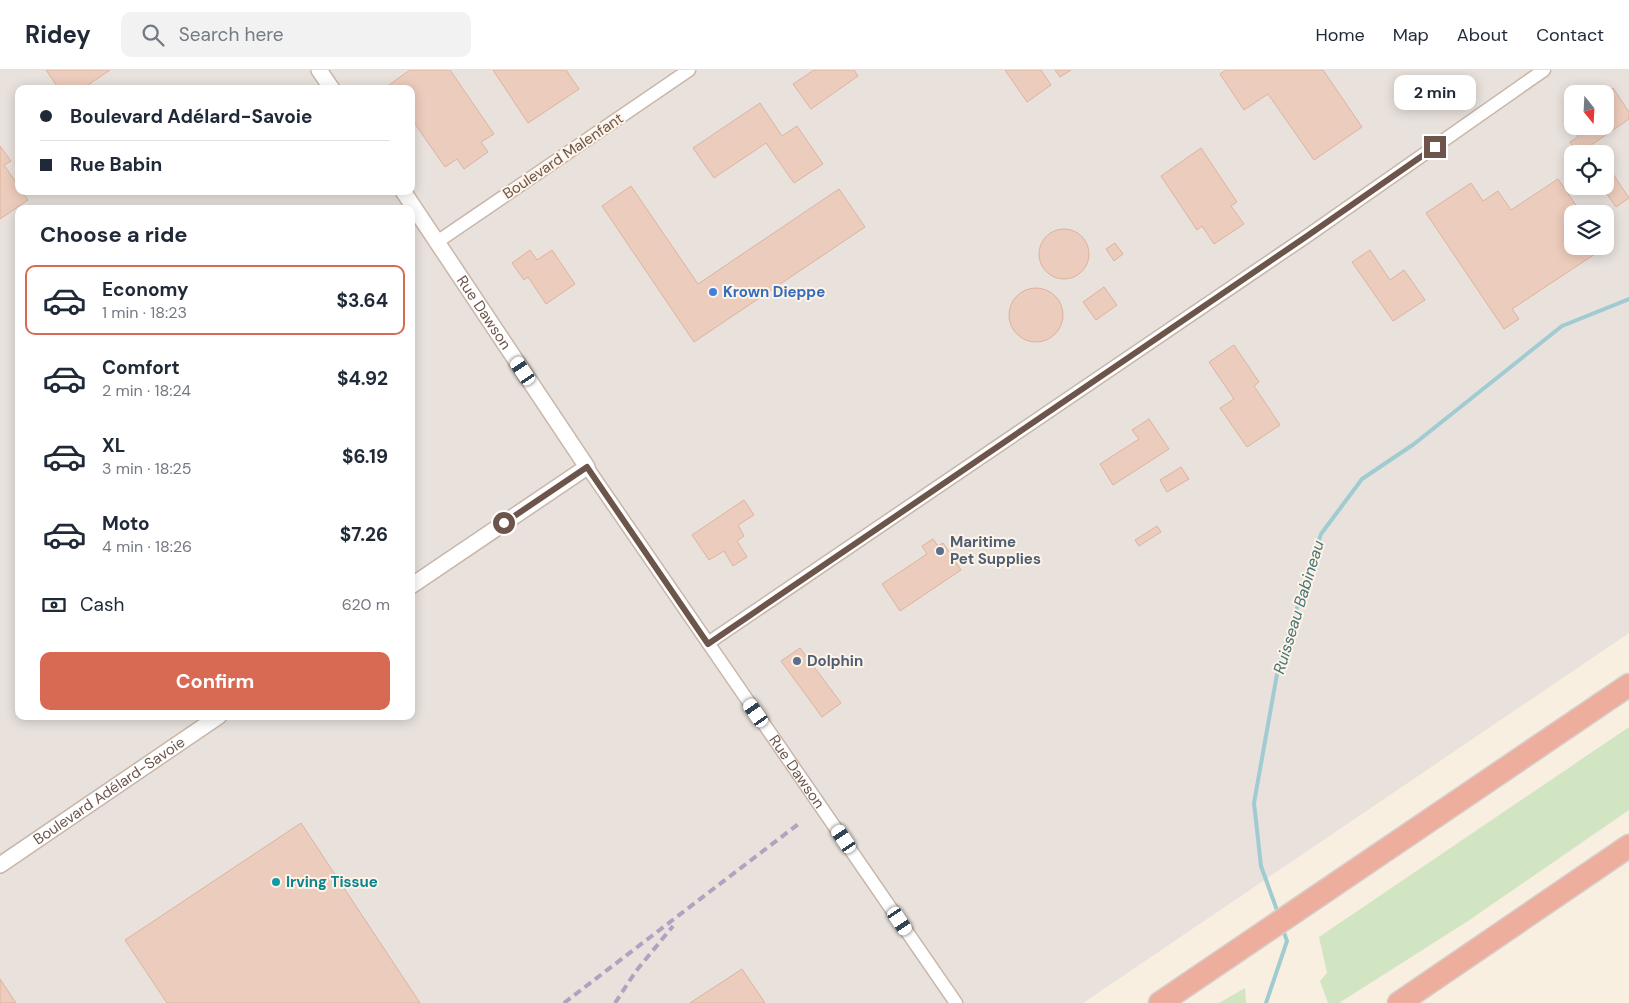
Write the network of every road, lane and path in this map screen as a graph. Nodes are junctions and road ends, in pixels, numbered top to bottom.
1 (319, 70) edge
2 (689, 70) edge
3 (1544, 70) edge
4 (329, 85) edge
5 (415, 210) edge
6 (437, 242) junction
7 (587, 467) junction
8 (415, 583) edge
9 (708, 644) junction
10 (1629, 685) edge
11 (213, 720) edge
12 (1629, 846) edge
13 (0, 865) edge
14 (956, 1003) edge
15 (1160, 1003) edge
16 (1399, 1003) edge

1 - 4 street
2 - 6 street, Boulevard Malenfant
3 - 9 street
5 - 6 street, Rue Dawson
6 - 7 street, Rue Dawson
7 - 8 street
7 - 9 street, Rue Dawson
9 - 14 street, Rue Dawson
10 - 15 highway
11 - 13 street, Boulevard Adélard-Savoie
12 - 16 highway

